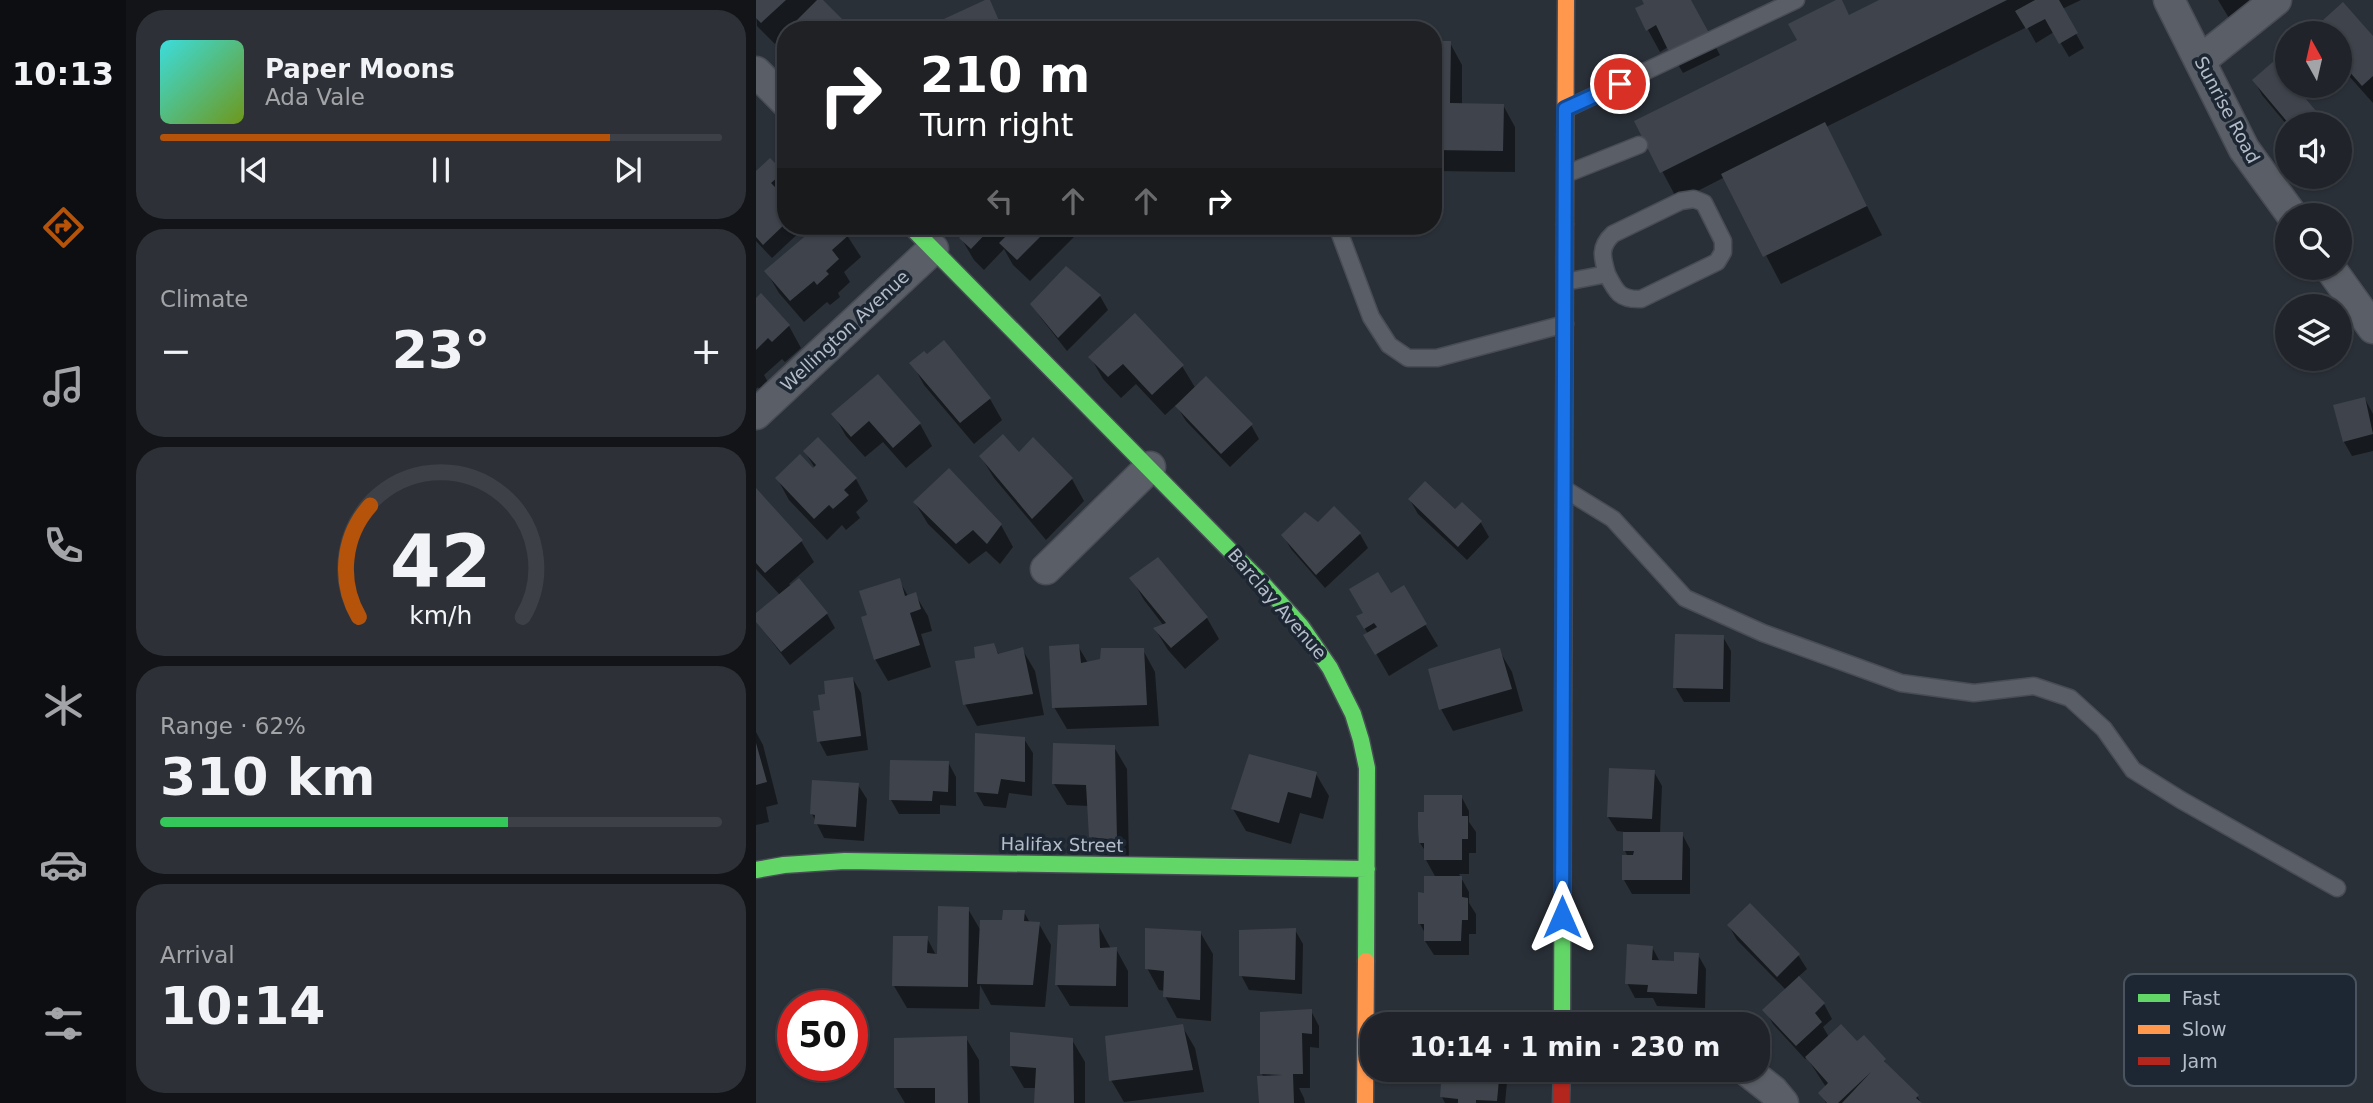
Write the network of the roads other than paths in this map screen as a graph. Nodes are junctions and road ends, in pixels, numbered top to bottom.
1 (1566, 0) edge
2 (1796, 0) edge
3 (2169, 0) edge
4 (2276, 0) edge
5 (2201, 60) junction
6 (756, 72) edge
7 (777, 93) edge
8 (1565, 109) junction
9 (1639, 145) dead end
10 (1566, 174) junction
11 (2283, 203) edge
12 (919, 235) edge
13 (1340, 235) edge
14 (933, 249) junction
15 (1607, 274) junction
16 (2339, 280) edge
17 (1565, 282) junction
18 (1565, 324) junction
19 (2373, 328) edge
20 (756, 414) edge
21 (1150, 467) junction
22 (1564, 488) junction
23 (1046, 569) dead end
24 (1367, 869) junction
25 (756, 870) edge
26 (2337, 888) dead end
27 (1562, 1012) edge
28 (1562, 1082) edge
29 (1762, 1082) edge
30 (1365, 1103) edge
31 (1561, 1103) edge
32 (1783, 1103) edge

1 - 8 street
2 - 8 lane
3 - 5 street, Sunrise Road
4 - 5 street
5 - 11 street, Sunrise Road
6 - 7 street
8 - 10 street
9 - 10 lane
10 - 17 street
12 - 14 street, Barclay Avenue
13 - 18 lane
14 - 20 street, Wellington Avenue
14 - 21 street, Barclay Avenue
15 - 15 lane
15 - 17 lane
16 - 19 street
17 - 18 street
18 - 22 street
21 - 23 street
21 - 24 street, Barclay Avenue
22 - 26 lane
22 - 27 street
24 - 25 street, Halifax Street
24 - 30 street, Barclay Avenue
28 - 31 street
29 - 32 street

